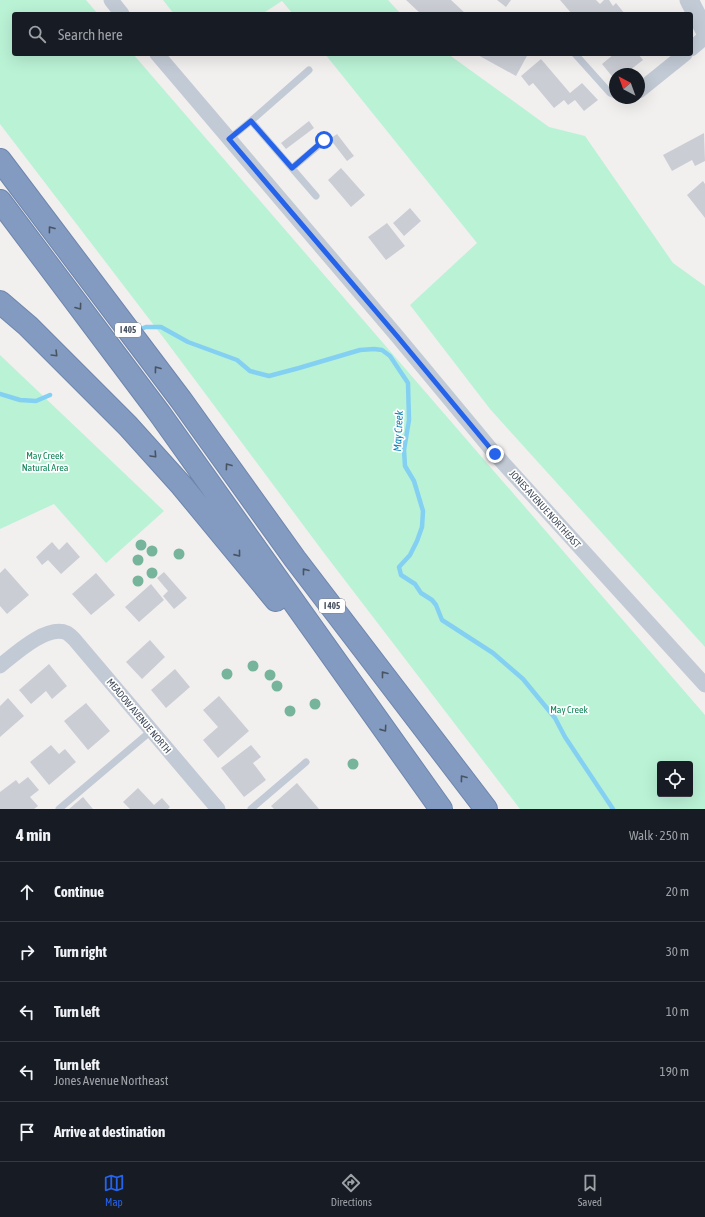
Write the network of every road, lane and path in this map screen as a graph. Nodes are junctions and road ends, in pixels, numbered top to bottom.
1 (110, 0) edge
2 (689, 0) edge
3 (120, 12) edge
4 (705, 31) edge
5 (705, 38) edge
6 (693, 47) edge
7 (159, 56) edge
8 (577, 56) edge
9 (683, 56) edge
10 (309, 70) dead end
11 (645, 86) edge
12 (609, 93) edge
13 (251, 121) junction
14 (229, 139) junction
15 (324, 140) dead end
16 (1, 161) edge
17 (292, 168) junction
18 (316, 196) dead end
19 (0, 201) edge
20 (0, 302) edge
21 (0, 666) edge
22 (354, 685) junction
23 (705, 685) edge
24 (151, 731) junction
25 (306, 762) dead end
26 (59, 809) edge
27 (218, 809) edge
28 (251, 809) edge
29 (441, 809) edge
30 (486, 809) edge

1 - 3 street
2 - 4 street
5 - 6 street
7 - 14 street, JONES AVENUE NORTHEAST
8 - 12 lane
9 - 11 street
10 - 13 lane
13 - 14 lane
13 - 17 lane
14 - 23 street, JONES AVENUE NORTHEAST
15 - 17 lane
30 -> 16 highway, I 405
17 - 18 lane
19 -> 22 highway, I 405
20 -> 22 highway
21 - 24 street, MEADOW AVENUE NORTH
22 -> 29 highway, I 405
24 - 26 lane
24 - 27 street, MEADOW AVENUE NORTH
25 - 28 lane

